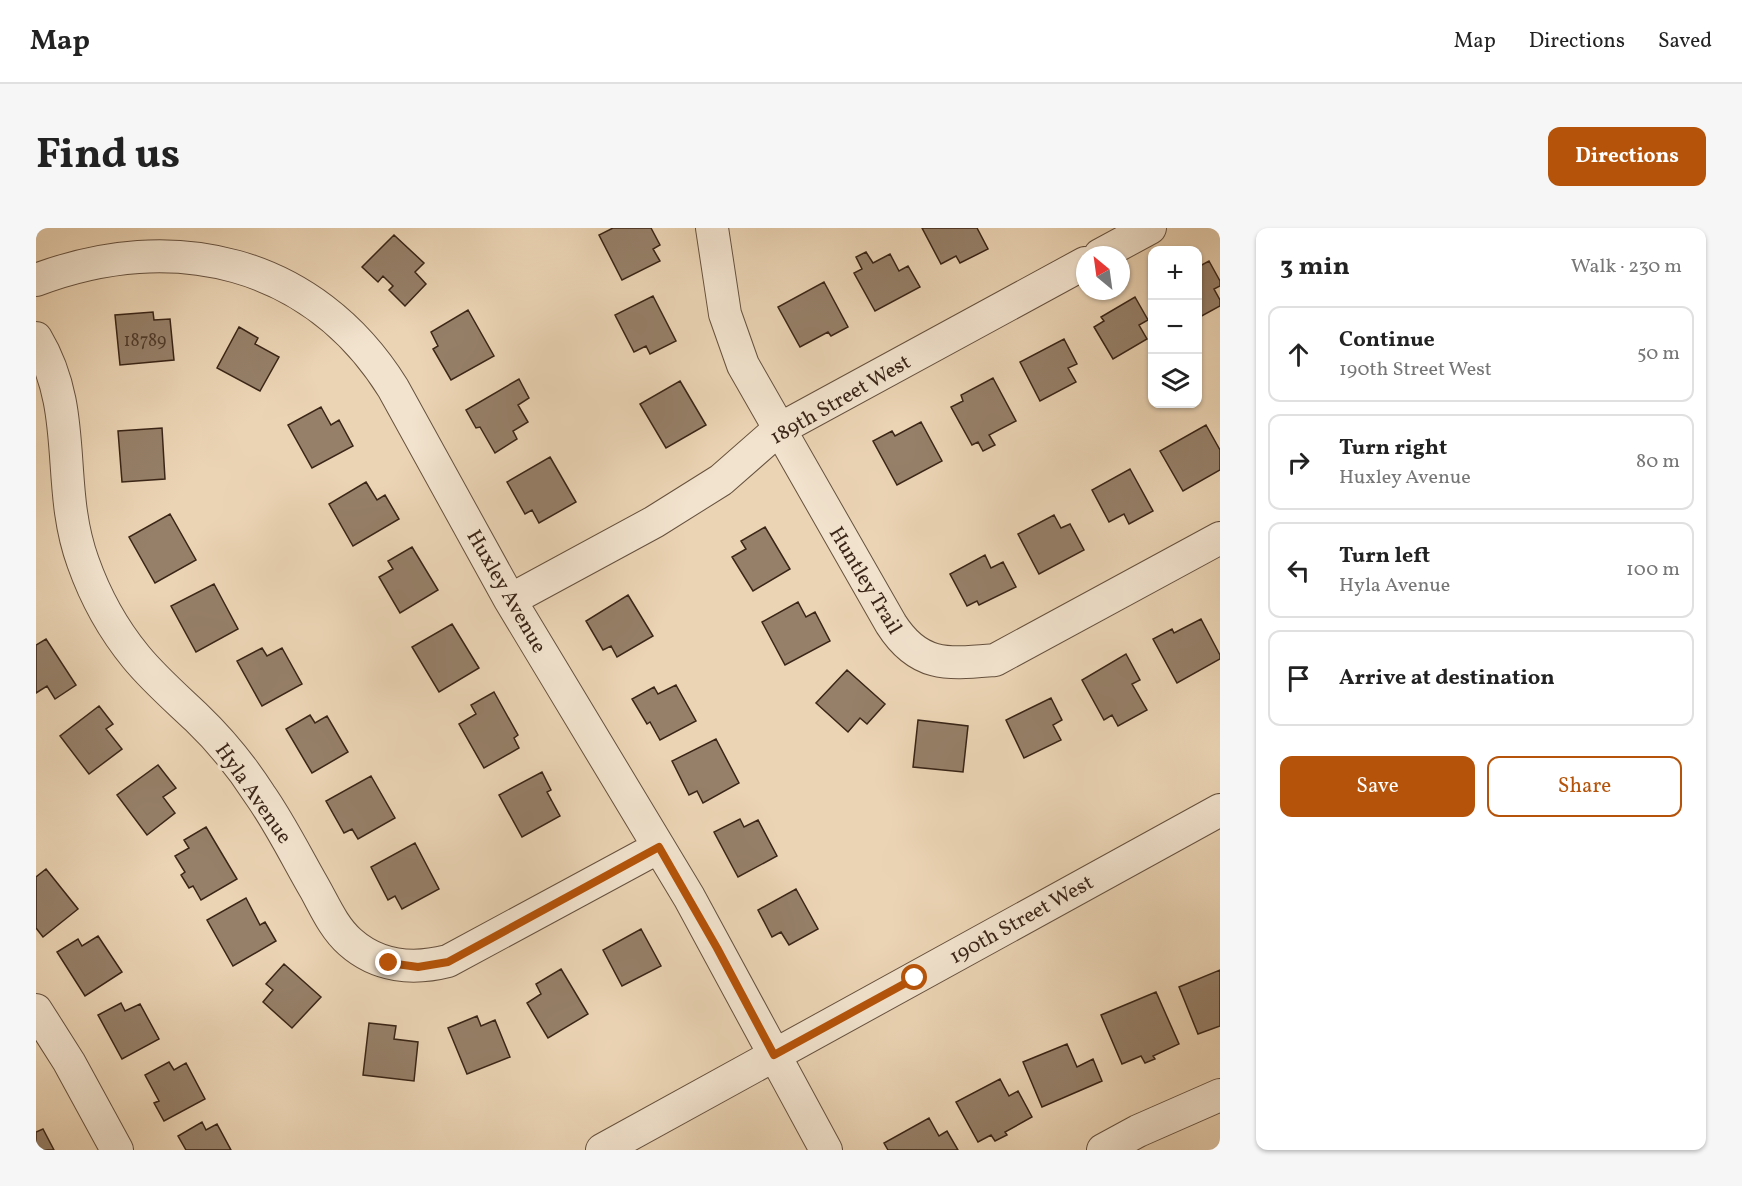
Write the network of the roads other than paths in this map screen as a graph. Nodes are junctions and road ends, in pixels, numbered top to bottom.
1 (712, 228) edge
2 (1150, 228) edge
3 (1117, 246) edge
4 (1076, 268) edge
5 (36, 280) edge
6 (36, 338) edge
7 (778, 430) junction
8 (1220, 538) edge
9 (510, 600) junction
10 (1220, 810) edge
11 (659, 847) junction
12 (36, 1010) edge
13 (774, 1055) junction
14 (1220, 1095) edge
15 (117, 1150) edge
16 (602, 1150) edge
17 (826, 1150) edge
18 (1103, 1150) edge

1 - 7 street, Huntley Trail
2 - 3 street
4 - 7 street, 189th Street West
5 - 9 street, Huxley Avenue
6 - 11 street, Hyla Avenue
7 - 8 street, Huntley Trail
7 - 9 street, 189th Street West
9 - 11 street, Huxley Avenue
10 - 13 street, 190th Street West
11 - 13 street, Huxley Avenue
12 - 15 street
13 - 16 street, 190th Street West
13 - 17 street, Huxley Avenue
14 - 18 street

